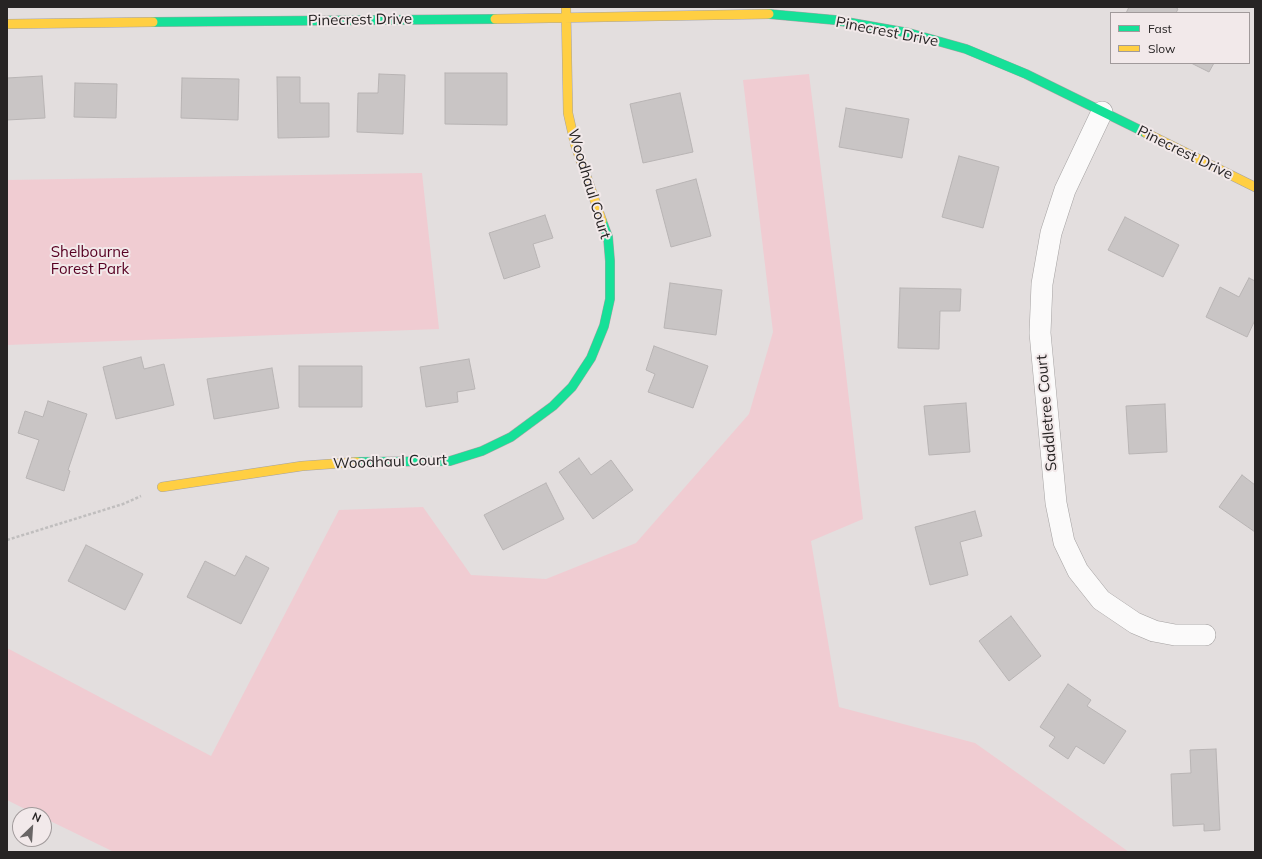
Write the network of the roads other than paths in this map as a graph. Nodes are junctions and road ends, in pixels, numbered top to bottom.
1 (566, 7) edge
2 (566, 18) junction
3 (7, 24) edge
4 (1102, 112) junction
5 (1255, 187) edge
6 (162, 487) dead end
7 (1205, 635) dead end

1 - 2 street, Woodhaul Court
2 - 3 street, Pinecrest Drive
2 - 4 street, Pinecrest Drive
2 - 6 street, Woodhaul Court
4 - 5 street, Pinecrest Drive
4 - 7 street, Saddletree Court

